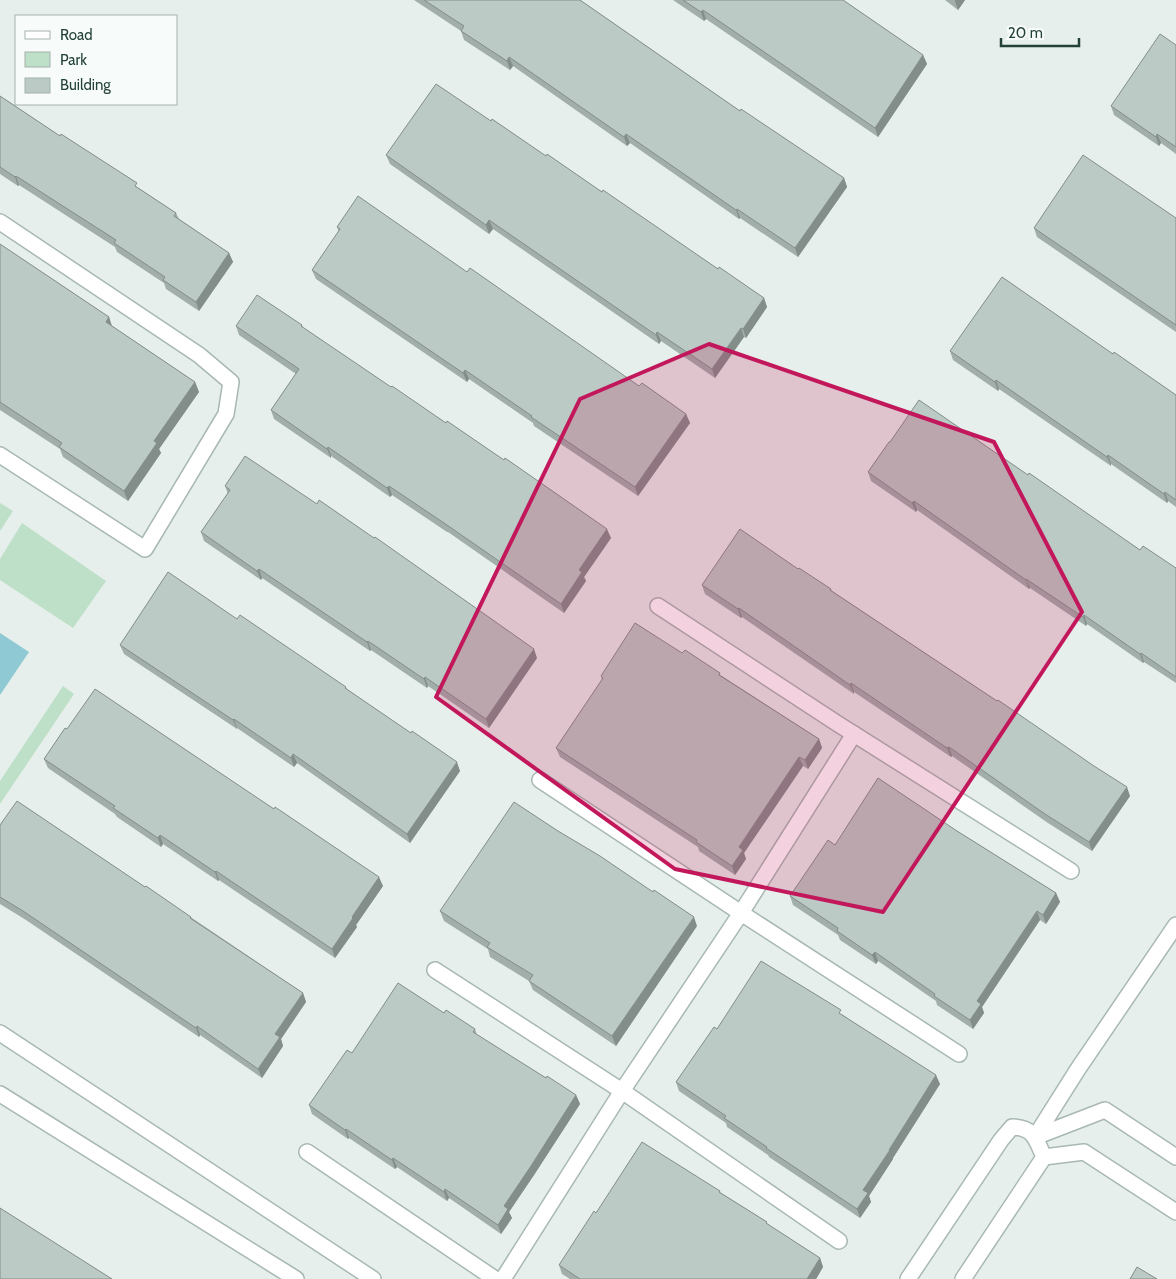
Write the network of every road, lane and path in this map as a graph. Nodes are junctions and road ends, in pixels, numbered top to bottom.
1 (0, 222) edge
2 (0, 455) edge
3 (658, 606) dead end
4 (854, 734) junction
5 (540, 780) dead end
6 (1071, 871) dead end
7 (741, 913) junction
8 (1176, 925) edge
9 (435, 970) dead end
10 (0, 1033) edge
11 (959, 1054) dead end
12 (622, 1092) junction
13 (0, 1094) edge
14 (1035, 1137) junction
15 (307, 1152) dead end
16 (1044, 1157) junction
17 (1176, 1157) edge
18 (1176, 1212) edge
19 (839, 1241) dead end
20 (296, 1279) edge
21 (373, 1279) edge
22 (495, 1279) edge
23 (503, 1279) edge
24 (908, 1279) edge
25 (963, 1279) edge

1 - 2 street
3 - 4 street
4 - 6 street
4 - 7 street
5 - 7 street
7 - 11 street
7 - 12 street
8 - 14 street
9 - 12 street
10 - 21 street
12 - 19 street
12 - 23 street
13 - 20 street
14 - 16 street
14 - 17 street
14 - 24 street
15 - 22 street
16 - 18 street
16 - 25 street

